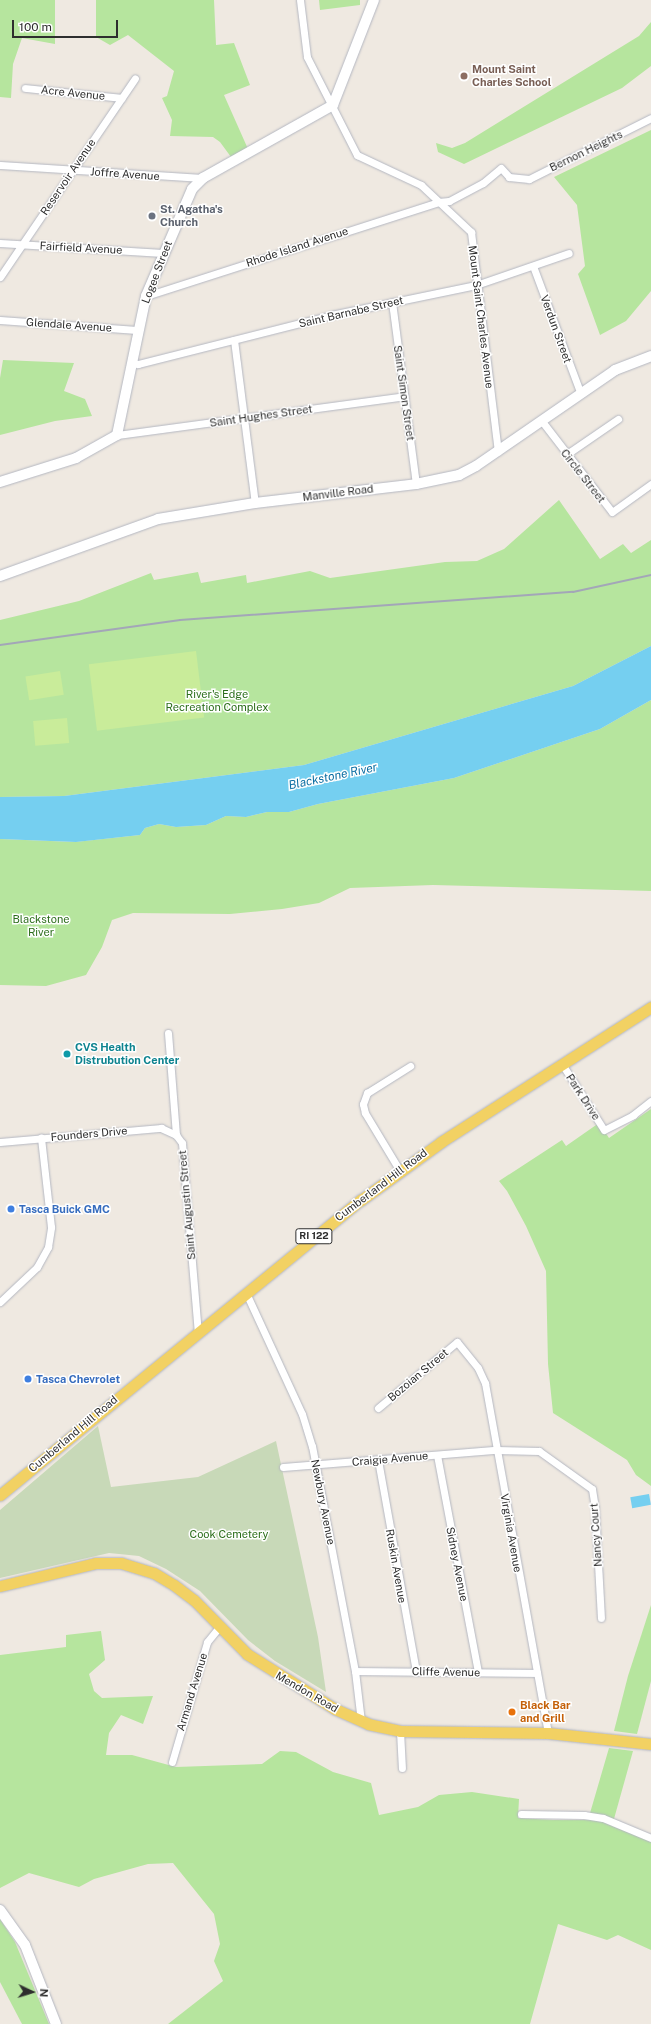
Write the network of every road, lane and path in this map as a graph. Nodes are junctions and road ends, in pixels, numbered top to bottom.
1 (300, 0) edge
2 (374, 0) edge
3 (135, 78) dead end
4 (25, 88) dead end
5 (121, 98) junction
6 (333, 105) junction
7 (651, 118) edge
8 (0, 165) edge
9 (72, 170) junction
10 (203, 178) junction
11 (448, 201) joint
12 (438, 202) junction
13 (0, 243) edge
14 (23, 244) junction
15 (163, 253) junction
16 (569, 253) dead end
17 (533, 266) junction
18 (0, 277) edge
19 (476, 285) junction
20 (146, 296) junction
21 (392, 302) junction
22 (0, 320) edge
23 (137, 330) junction
24 (234, 340) junction
25 (651, 356) edge
26 (131, 363) junction
27 (580, 392) junction
28 (404, 396) junction
29 (243, 418) junction
30 (618, 419) dead end
31 (541, 420) junction
32 (117, 435) junction
33 (498, 451) junction
34 (567, 454) junction
35 (0, 482) edge
36 (416, 484) junction
37 (651, 484) edge
38 (255, 503) junction
39 (0, 576) edge
40 (651, 1007) edge
41 (168, 1033) dead end
42 (562, 1064) junction
43 (410, 1066) dead end
44 (651, 1101) edge
45 (176, 1135) junction
46 (41, 1138) junction
47 (0, 1142) edge
48 (400, 1171) junction
49 (247, 1295) junction
50 (0, 1302) edge
51 (198, 1332) junction
52 (457, 1342) joint
53 (378, 1408) dead end
54 (496, 1450) junction
55 (437, 1455) junction
56 (378, 1460) junction
57 (317, 1465) junction
58 (283, 1467) dead end
59 (0, 1495) edge
60 (0, 1586) edge
61 (601, 1618) dead end
62 (220, 1626) junction
63 (355, 1671) junction
64 (416, 1672) junction
65 (478, 1672) junction
66 (537, 1673) junction
67 (361, 1721) junction
68 (400, 1731) junction
69 (548, 1733) junction
70 (651, 1744) edge
71 (172, 1762) dead end
72 (402, 1768) dead end
73 (521, 1814) dead end
74 (651, 1838) edge
75 (0, 1910) edge
76 (56, 2024) edge

1 - 6 street, Mount Saint Charles Avenue
2 - 6 street
3 - 5 street, Reservoir Avenue
4 - 5 street, Acre Avenue
5 - 9 street, Reservoir Avenue
6 - 10 street, Logee Street
6 - 12 street, Mount Saint Charles Avenue
7 - 11 street, Bernon Heights
8 - 9 street, Joffre Avenue
9 - 10 street, Joffre Avenue
9 - 14 street, Reservoir Avenue
10 - 15 street, Logee Street
11 - 12 street, Rhode Island Avenue
12 - 19 street, Mount Saint Charles Avenue
12 - 20 street, Rhode Island Avenue
13 - 14 street, Fairfield Avenue
14 - 15 street, Fairfield Avenue
14 - 18 street, Reservoir Avenue
15 - 20 street, Logee Street
16 - 17 street, Saint Barnabe Street
17 - 19 street, Saint Barnabe Street
17 - 27 street, Verdun Street
19 - 21 street, Saint Barnabe Street
19 - 33 street, Mount Saint Charles Avenue
20 - 23 street, Logee Street
21 - 24 street, Saint Barnabe Street
21 - 28 street, Saint Simon Street
22 - 23 street, Glendale Avenue
23 - 26 street, Logee Street
24 - 26 street, Saint Barnabe Street
24 - 29 street
25 - 27 street, Manville Road
26 - 32 street, Logee Street
27 - 31 street, Manville Road
28 - 29 street, Saint Hughes Street
28 - 36 street, Saint Simon Street
29 - 32 street, Saint Hughes Street
29 - 38 street
30 - 34 street
31 - 33 street, Manville Road
31 - 34 street, Circle Street
32 - 35 street
33 - 36 street, Manville Road
34 - 37 street, Circle Street
36 - 38 street, Manville Road
38 - 39 street, Manville Road
40 - 42 main road, Cumberland Hill Road / RI 122
41 - 45 street, Saint Augustin Street
42 - 44 street, Park Drive
42 - 48 main road, Cumberland Hill Road / RI 122
43 - 48 street
45 - 46 street, Founders Drive
45 - 51 street, Saint Augustin Street
46 - 47 street, Founders Drive
46 - 50 street
48 - 49 main road, Cumberland Hill Road / RI 122
49 - 51 main road, Cumberland Hill Road / RI 122
49 - 57 street, Newbury Avenue
51 - 59 main road, Cumberland Hill Road / RI 122
52 - 53 street, Bozoian Street
52 - 54 street, Virginia Avenue
54 - 55 street, Craigie Avenue
54 - 61 street, Nancy Court
54 - 66 street, Virginia Avenue
55 - 56 street, Craigie Avenue
55 - 65 street, Sidney Avenue
56 - 57 street, Craigie Avenue
56 - 64 street, Ruskin Avenue
57 - 58 street, Craigie Avenue
57 - 63 street, Newbury Avenue
60 - 62 main road, Mendon Road
62 - 67 main road, Mendon Road
62 - 71 street, Armand Avenue
63 - 64 street, Cliffe Avenue
63 - 67 street, Newbury Avenue
64 - 65 street, Cliffe Avenue
65 - 66 street, Cliffe Avenue
66 - 69 street, Virginia Avenue
67 - 68 main road, Mendon Road
68 - 69 main road, Mendon Road
68 - 72 street
69 - 70 main road, Mendon Road
73 - 74 street
75 - 76 street

